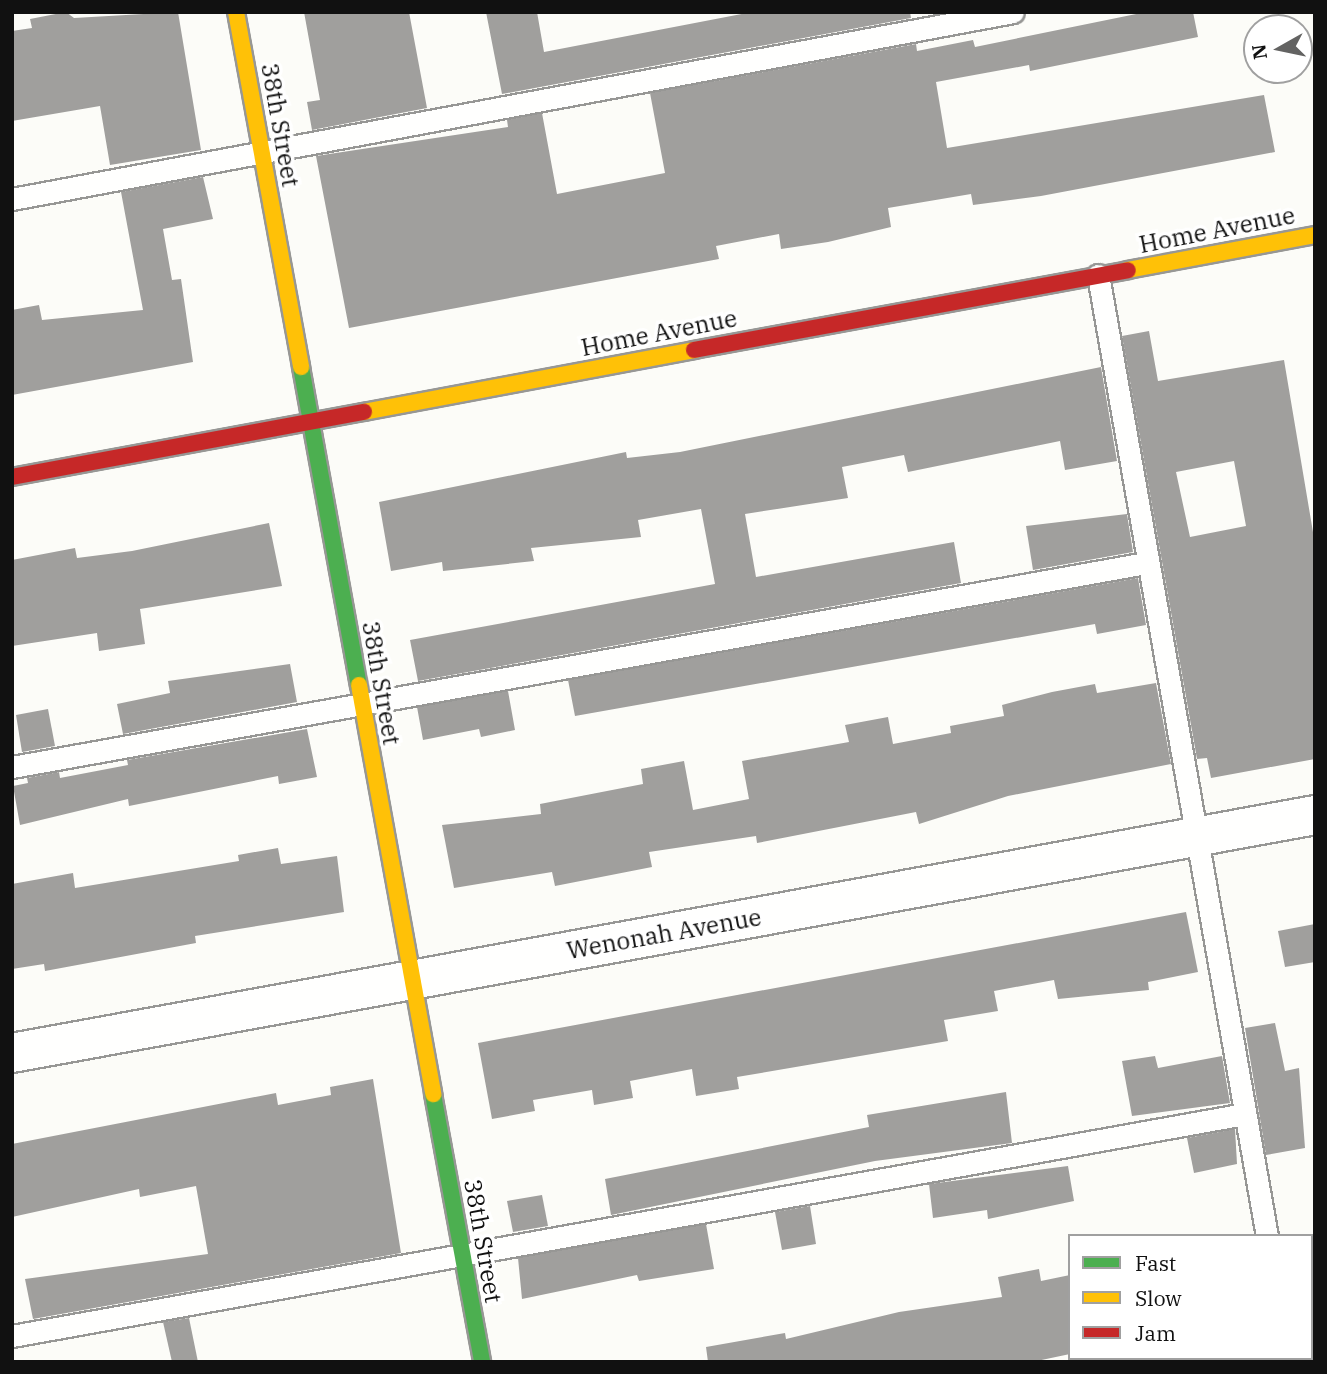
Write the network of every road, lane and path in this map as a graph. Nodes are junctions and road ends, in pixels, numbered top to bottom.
1 (236, 12) edge
2 (1013, 12) edge
3 (262, 152) junction
4 (12, 199) edge
5 (1315, 235) edge
6 (1098, 275) junction
7 (311, 421) junction
8 (12, 477) edge
9 (1146, 563) junction
10 (362, 706) junction
11 (12, 767) edge
12 (1315, 815) edge
13 (1193, 837) junction
14 (412, 980) junction
15 (12, 1053) edge
16 (1245, 1114) junction
17 (1267, 1234) edge
18 (462, 1254) junction
19 (12, 1336) edge
20 (482, 1362) edge

1 - 3 street, 38th Street
2 - 3 lane
3 - 4 lane
3 - 7 street, 38th Street
5 - 6 street, Home Avenue
6 - 7 street, Home Avenue
6 - 9 lane
7 - 8 street, Home Avenue
7 - 10 street, 38th Street
9 - 10 lane
9 - 13 lane
10 - 11 lane
10 - 14 street, 38th Street
12 - 13 street, Wenonah Avenue
13 - 14 street, Wenonah Avenue
13 - 16 lane
14 - 15 street, Wenonah Avenue
14 - 18 street, 38th Street
16 - 17 lane
16 - 18 lane
18 - 19 lane
18 - 20 street, 38th Street

